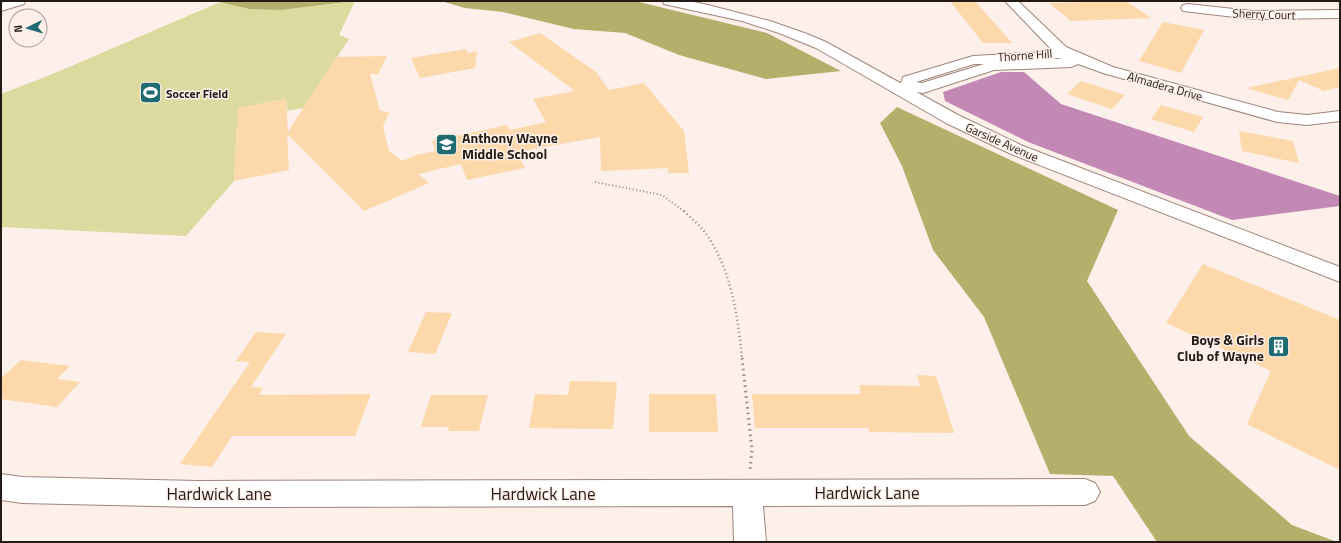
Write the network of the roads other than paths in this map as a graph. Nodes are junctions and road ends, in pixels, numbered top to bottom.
1 (19, 1) edge
2 (1010, 1) edge
3 (1315, 1) edge
4 (682, 2) edge
5 (1, 7) edge
6 (1188, 8) dead end
7 (1340, 14) edge
8 (1074, 57) junction
9 (904, 87) junction
10 (1340, 116) edge
11 (1340, 275) edge
12 (1, 487) edge
13 (1085, 492) dead end
14 (747, 493) junction
15 (750, 542) edge

1 - 5 street
2 - 8 street, Almadera Drive
3 - 7 street
4 - 9 street, Garside Avenue
6 - 7 street, Sherry Court
8 - 9 street, Thorne Hill
8 - 10 street, Almadera Drive
9 - 11 street, Garside Avenue
12 - 14 street, Hardwick Lane
13 - 14 street, Hardwick Lane
14 - 15 street

